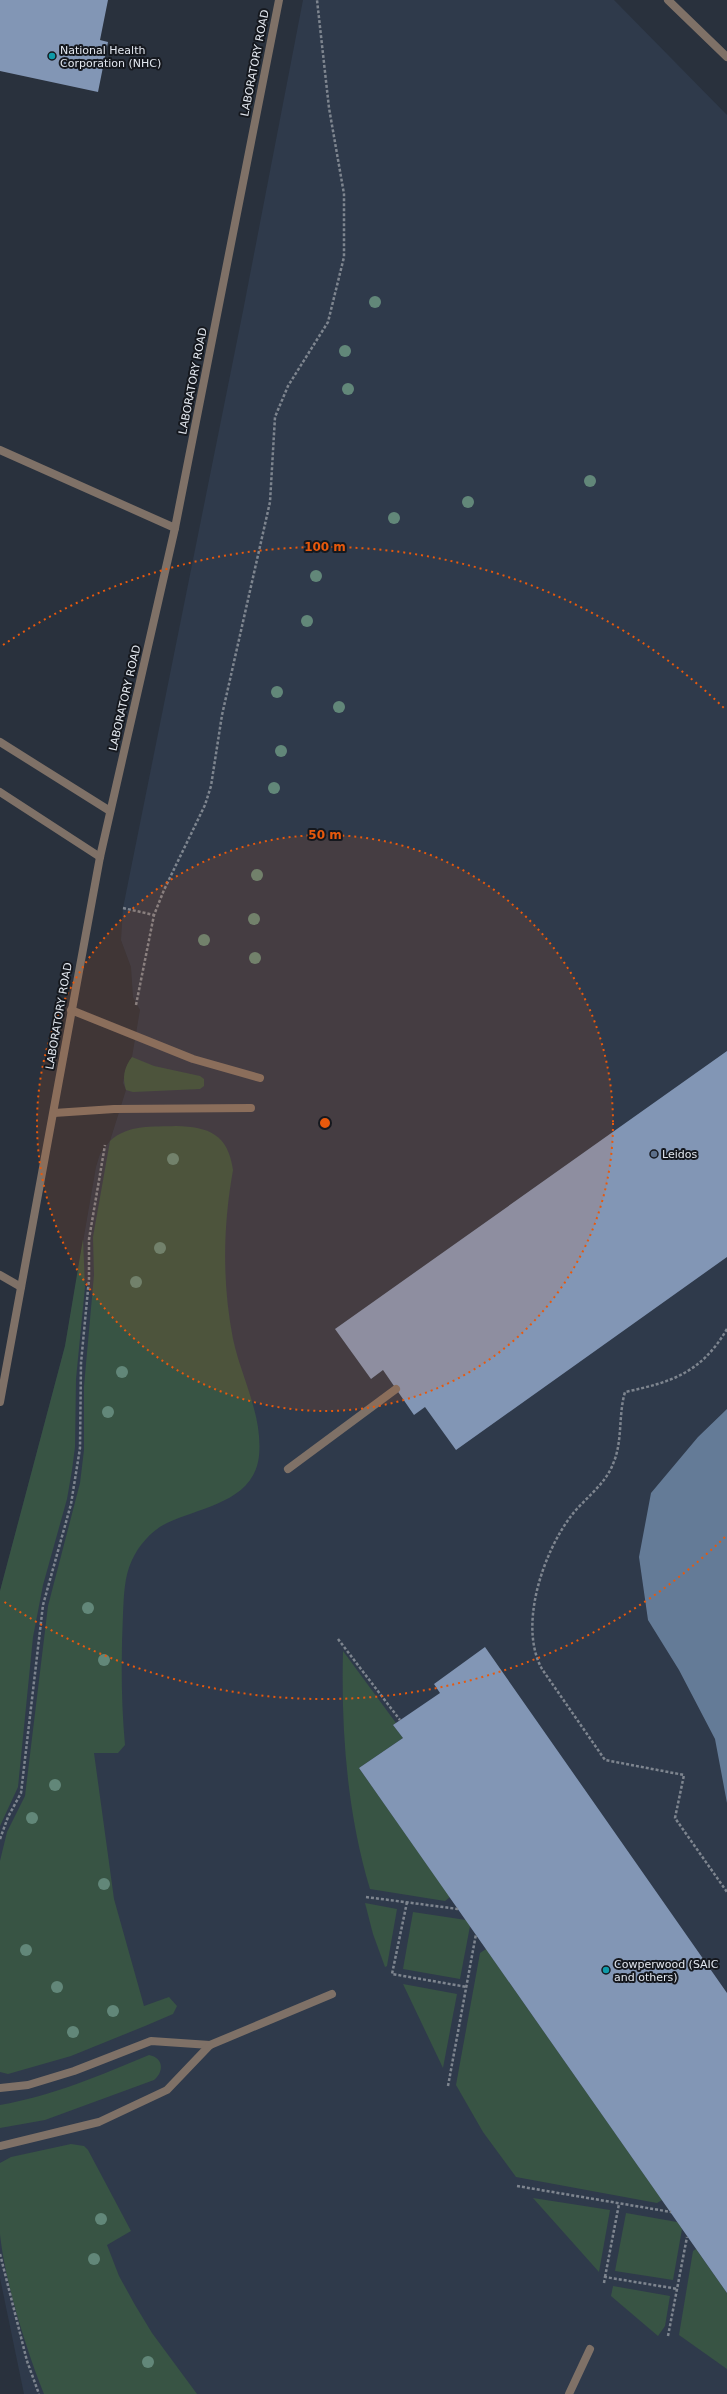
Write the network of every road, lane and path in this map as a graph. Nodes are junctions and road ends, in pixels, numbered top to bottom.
1 (279, 0) edge
2 (317, 0) edge
3 (668, 0) edge
4 (727, 57) edge
5 (0, 450) edge
6 (175, 528) junction
7 (0, 742) edge
8 (0, 792) edge
9 (110, 811) junction
10 (100, 857) junction
11 (123, 908) dead end
12 (154, 915) junction
13 (136, 1005) dead end
14 (70, 1010) junction
15 (260, 1078) dead end
16 (251, 1108) dead end
17 (54, 1113) junction
18 (105, 1145) dead end
19 (0, 1275) edge
20 (21, 1287) junction
21 (727, 1329) edge
22 (396, 1389) dead end
23 (0, 1402) edge
24 (288, 1469) dead end
25 (338, 1640) dead end
26 (400, 1720) dead end
27 (0, 1839) edge
28 (727, 1892) edge
29 (366, 1897) dead end
30 (407, 1902) junction
31 (458, 1909) dead end
32 (476, 1934) dead end
33 (467, 1987) junction
34 (332, 1994) dead end
35 (210, 2045) junction
36 (448, 2086) dead end
37 (0, 2088) edge
38 (0, 2146) edge
39 (516, 2186) dead end
40 (619, 2204) junction
41 (671, 2212) dead end
42 (687, 2236) dead end
43 (0, 2254) edge
44 (605, 2277) junction
45 (604, 2283) dead end
46 (678, 2289) junction
47 (668, 2336) dead end
48 (590, 2349) dead end
49 (39, 2394) edge
50 (569, 2394) edge

1 - 6 street, LABORATORY ROAD
2 - 12 path
3 - 4 street
5 - 6 street
6 - 9 street, LABORATORY ROAD
7 - 9 street
8 - 10 street
9 - 10 street, LABORATORY ROAD
10 - 14 street, LABORATORY ROAD
11 - 12 path
12 - 13 path
14 - 15 street
14 - 17 street, LABORATORY ROAD
16 - 17 street
17 - 20 street, LABORATORY ROAD
18 - 27 path
19 - 20 street
20 - 23 street, LABORATORY ROAD
21 - 28 path
22 - 24 street
25 - 26 path
29 - 30 path
30 - 31 path
30 - 33 path
32 - 33 path
33 - 36 path
34 - 35 street
35 - 37 street
35 - 38 street
39 - 40 path
40 - 41 path
40 - 44 path
42 - 46 path
43 - 49 path
44 - 45 path
44 - 46 path
46 - 47 path
48 - 50 street

